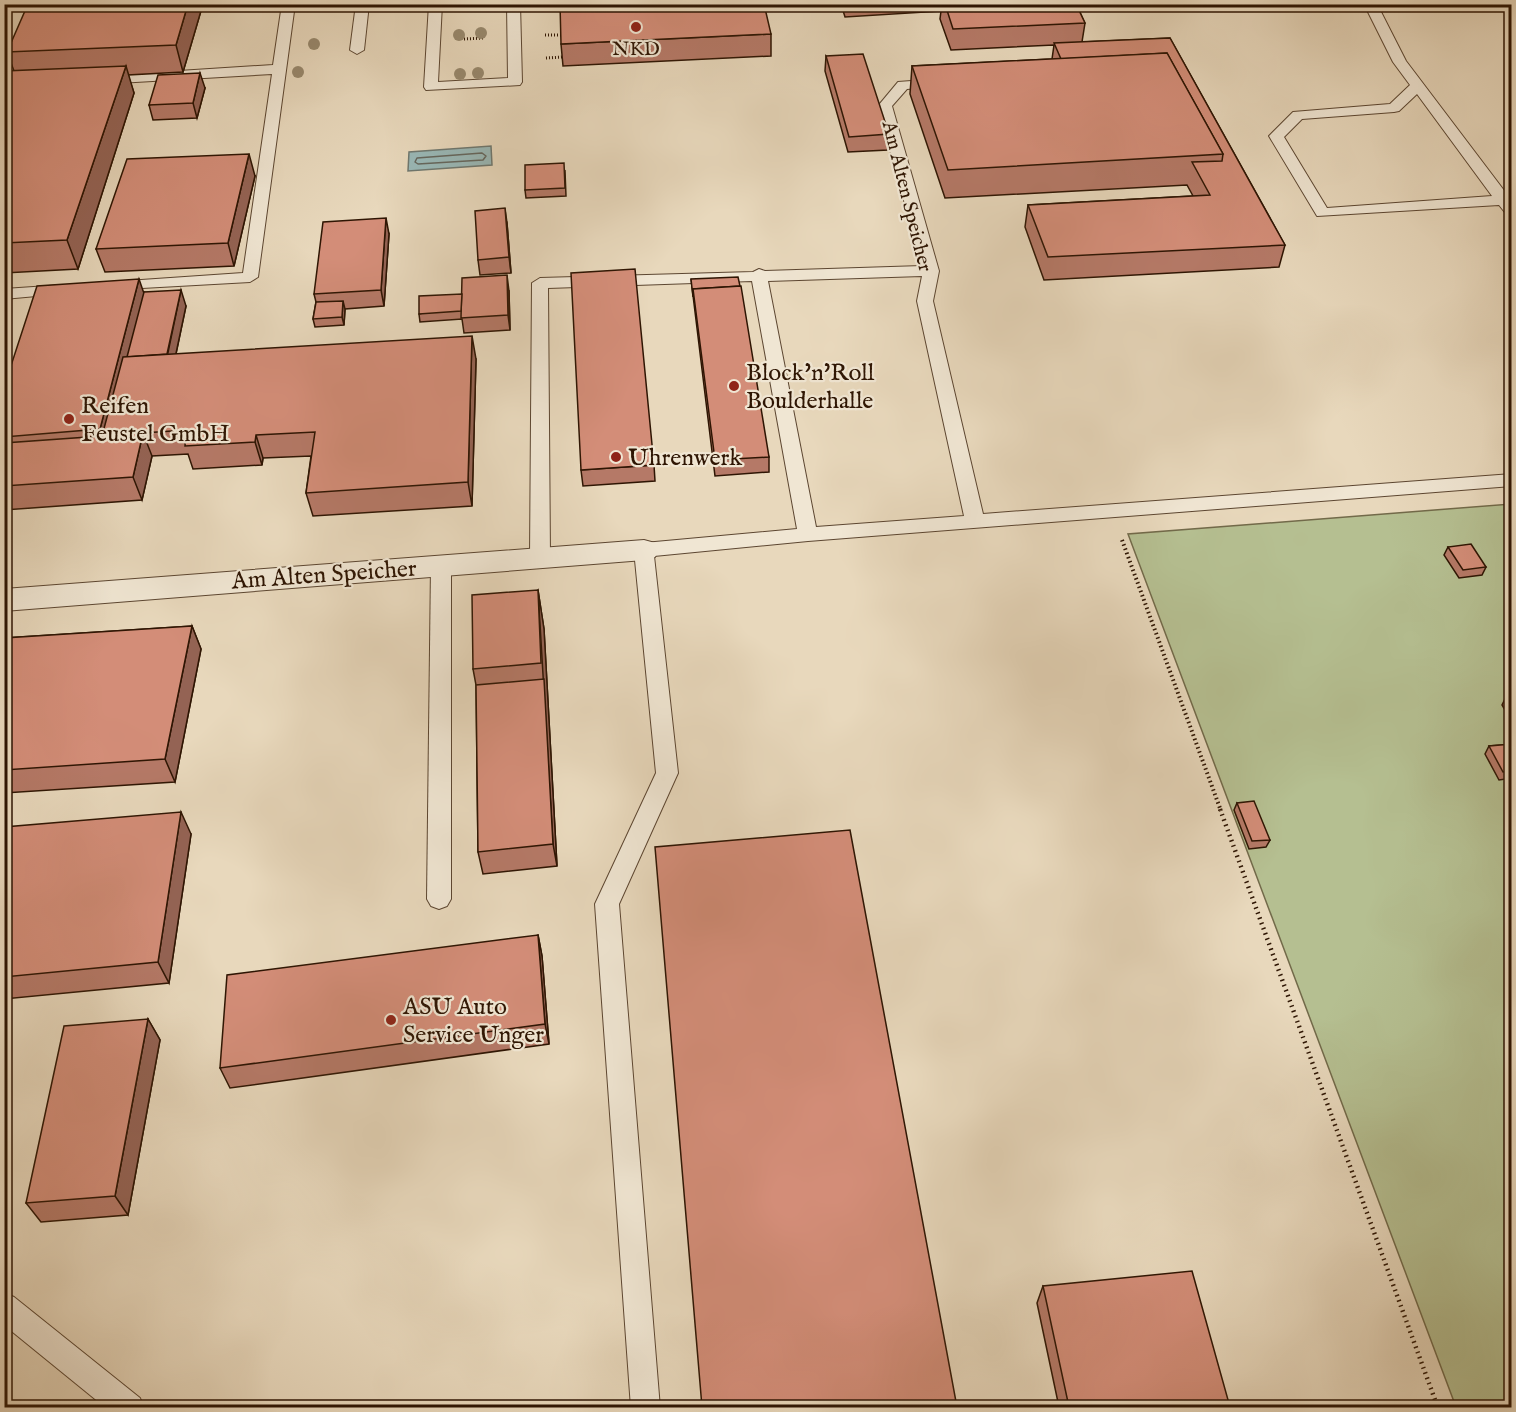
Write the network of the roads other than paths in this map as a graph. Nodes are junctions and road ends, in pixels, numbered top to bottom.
1 (289, 4) edge
2 (363, 4) edge
3 (436, 4) edge
4 (513, 4) edge
5 (1370, 4) edge
6 (357, 50) dead end
7 (279, 69) junction
8 (87, 81) edge
9 (950, 83) edge
10 (1417, 86) junction
11 (1507, 206) edge
12 (931, 271) junction
13 (759, 274) junction
14 (98, 288) edge
15 (75, 289) edge
16 (4, 294) edge
17 (1512, 480) edge
18 (975, 522) junction
19 (808, 534) junction
20 (644, 550) junction
21 (540, 557) junction
22 (441, 565) junction
23 (4, 600) edge
24 (440, 899) dead end
25 (4, 1307) edge
26 (130, 1407) edge
27 (646, 1407) edge

1 - 7 lane
2 - 6 lane
3 - 4 lane
5 - 10 lane
7 - 8 lane
7 - 14 lane
9 - 12 lane, Am Alten Speicher
10 - 11 lane
10 - 11 lane
12 - 13 lane
12 - 18 lane, Am Alten Speicher
13 - 19 lane
13 - 21 lane
15 - 16 lane
17 - 18 lane
18 - 19 lane
19 - 20 lane
20 - 21 street, Am Alten Speicher
20 - 27 lane
21 - 22 street, Am Alten Speicher
22 - 23 street, Am Alten Speicher
22 - 24 lane
25 - 26 lane

